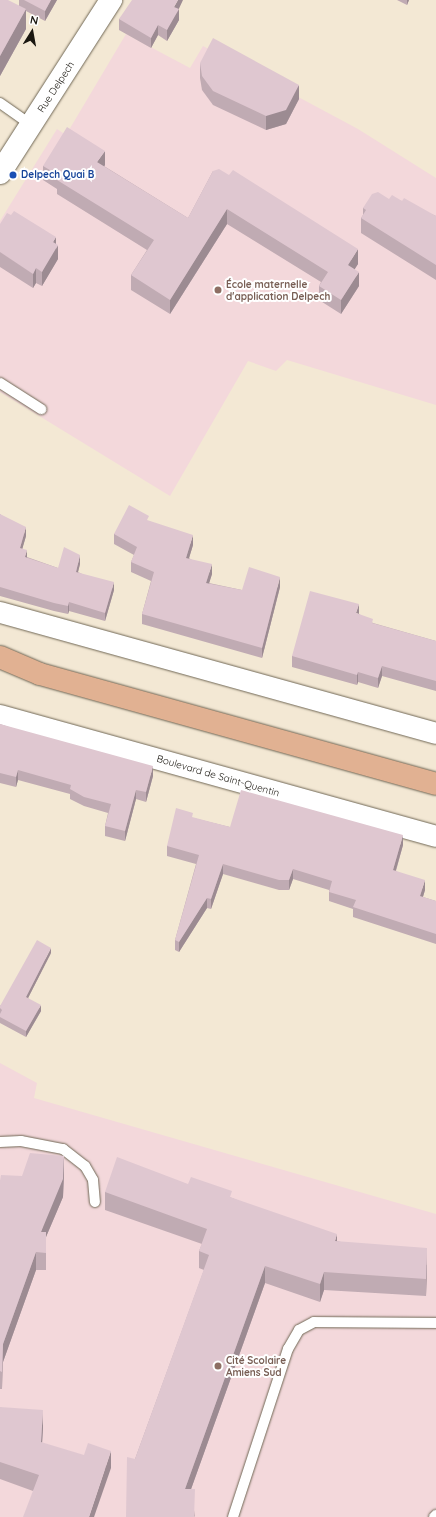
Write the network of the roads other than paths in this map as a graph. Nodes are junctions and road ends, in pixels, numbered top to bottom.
1 (111, 0) edge
2 (0, 103) edge
3 (31, 125) junction
4 (0, 173) edge
5 (0, 383) edge
6 (41, 409) dead end
7 (0, 612) edge
8 (1, 660) edge
9 (0, 715) edge
10 (436, 733) edge
11 (436, 784) edge
12 (436, 836) edge
13 (0, 1142) edge
14 (95, 1202) dead end
15 (436, 1323) edge
16 (436, 1515) edge
17 (234, 1517) edge
18 (434, 1517) edge

1 - 3 street, Rue Delpech
2 - 3 lane
3 - 4 street, Rue Delpech
5 - 6 lane
7 - 10 street
8 - 11 main road
9 - 12 street, Boulevard de Saint-Quentin
13 - 14 lane
15 - 17 lane
16 - 18 lane

